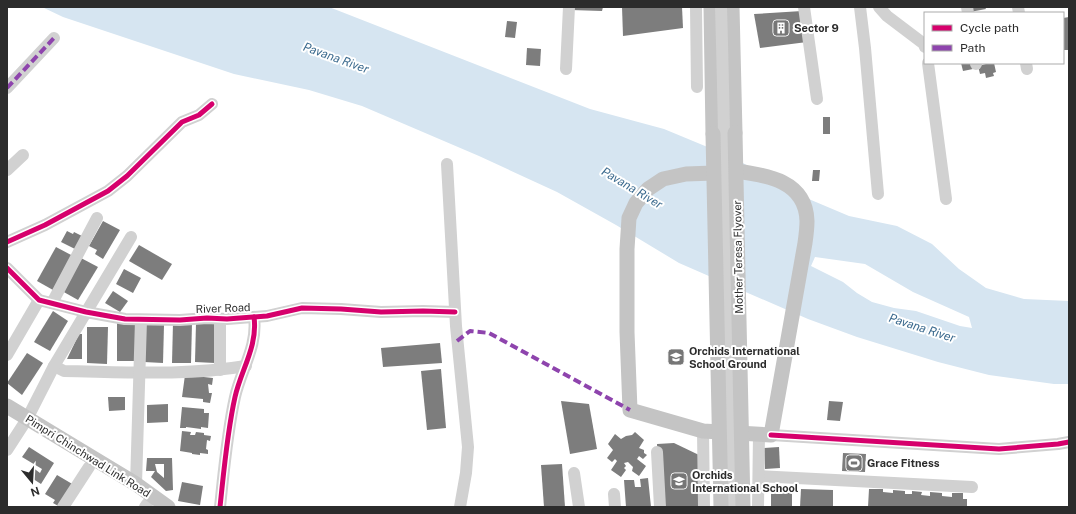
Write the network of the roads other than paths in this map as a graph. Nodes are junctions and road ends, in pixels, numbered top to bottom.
1 (569, 7) edge
2 (696, 7) edge
3 (710, 7) edge
4 (721, 7) edge
5 (732, 7) edge
6 (804, 7) edge
7 (860, 7) edge
8 (879, 7) edge
9 (54, 38) dead end
10 (924, 44) edge
11 (928, 64) edge
12 (566, 69) dead end
13 (697, 87) dead end
14 (7, 88) edge
15 (817, 98) dead end
16 (212, 104) dead end
17 (23, 155) dead end
18 (447, 164) dead end
19 (7, 170) edge
20 (736, 171) junction
21 (714, 173) junction
22 (878, 194) dead end
23 (946, 200) dead end
24 (97, 218) dead end
25 (131, 237) dead end
26 (7, 242) edge
27 (7, 268) edge
28 (39, 300) junction
29 (52, 303) junction
30 (86, 312) junction
31 (455, 312) junction
32 (254, 317) junction
33 (220, 319) junction
34 (141, 320) junction
35 (7, 355) edge
36 (54, 366) junction
37 (246, 366) junction
38 (220, 370) junction
39 (138, 372) junction
40 (7, 406) edge
41 (7, 418) edge
42 (25, 423) junction
43 (703, 431) junction
44 (765, 435) junction
45 (1069, 442) edge
46 (7, 450) edge
47 (657, 452) dead end
48 (89, 468) junction
49 (574, 473) dead end
50 (763, 476) junction
51 (129, 484) junction
52 (972, 487) dead end
53 (614, 494) dead end
54 (148, 506) edge
55 (63, 507) edge
56 (168, 507) edge
57 (220, 507) edge
58 (460, 507) edge
59 (579, 507) edge
60 (615, 507) edge
61 (660, 507) edge
62 (704, 507) edge
63 (721, 507) edge
64 (734, 507) edge
65 (743, 507) edge
66 (758, 507) edge
67 (766, 507) edge

1 - 12 street
2 - 13 street
3 - 21 main road, Mother Teresa Flyover, bridge
4 - 64 street, bridge
5 - 20 main road, Mother Teresa Flyover, bridge
6 - 15 street
7 - 22 street
8 - 10 street
9 - 14 street
11 - 23 street
16 - 26 street
17 - 19 street
18 - 31 street
20 - 44 main road
20 - 65 main road, Mother Teresa Flyover, bridge
21 - 43 main road
21 - 63 main road, Mother Teresa Flyover, bridge
24 - 29 street
25 - 30 street
27 - 28 street
28 - 29 street, River Road
28 - 35 street
29 - 30 street, River Road
30 - 34 street, River Road
30 - 36 street
31 - 32 street, River Road
31 - 58 street
32 - 33 street, River Road
32 - 37 street
33 - 34 street, River Road
33 - 38 street
34 - 39 street
36 - 39 street
36 - 42 street
37 - 38 street
37 - 57 street
38 - 39 street
39 - 51 street
40 - 42 main road, Pimpri Chinchwad Link Road
41 - 42 main road, Pimpri Chinchwad Link Road
42 - 46 street
42 - 48 main road, Pimpri Chinchwad Link Road
42 - 51 main road, Pimpri Chinchwad Link Road
43 - 44 main road
43 - 62 street
44 - 45 street
44 - 50 street
47 - 61 street
48 - 51 main road, Pimpri Chinchwad Link Road
48 - 55 street
49 - 59 street
50 - 52 street
50 - 66 street
50 - 67 street
51 - 54 main road, Pimpri Chinchwad Link Road
51 - 56 main road, Pimpri Chinchwad Link Road
53 - 60 street

